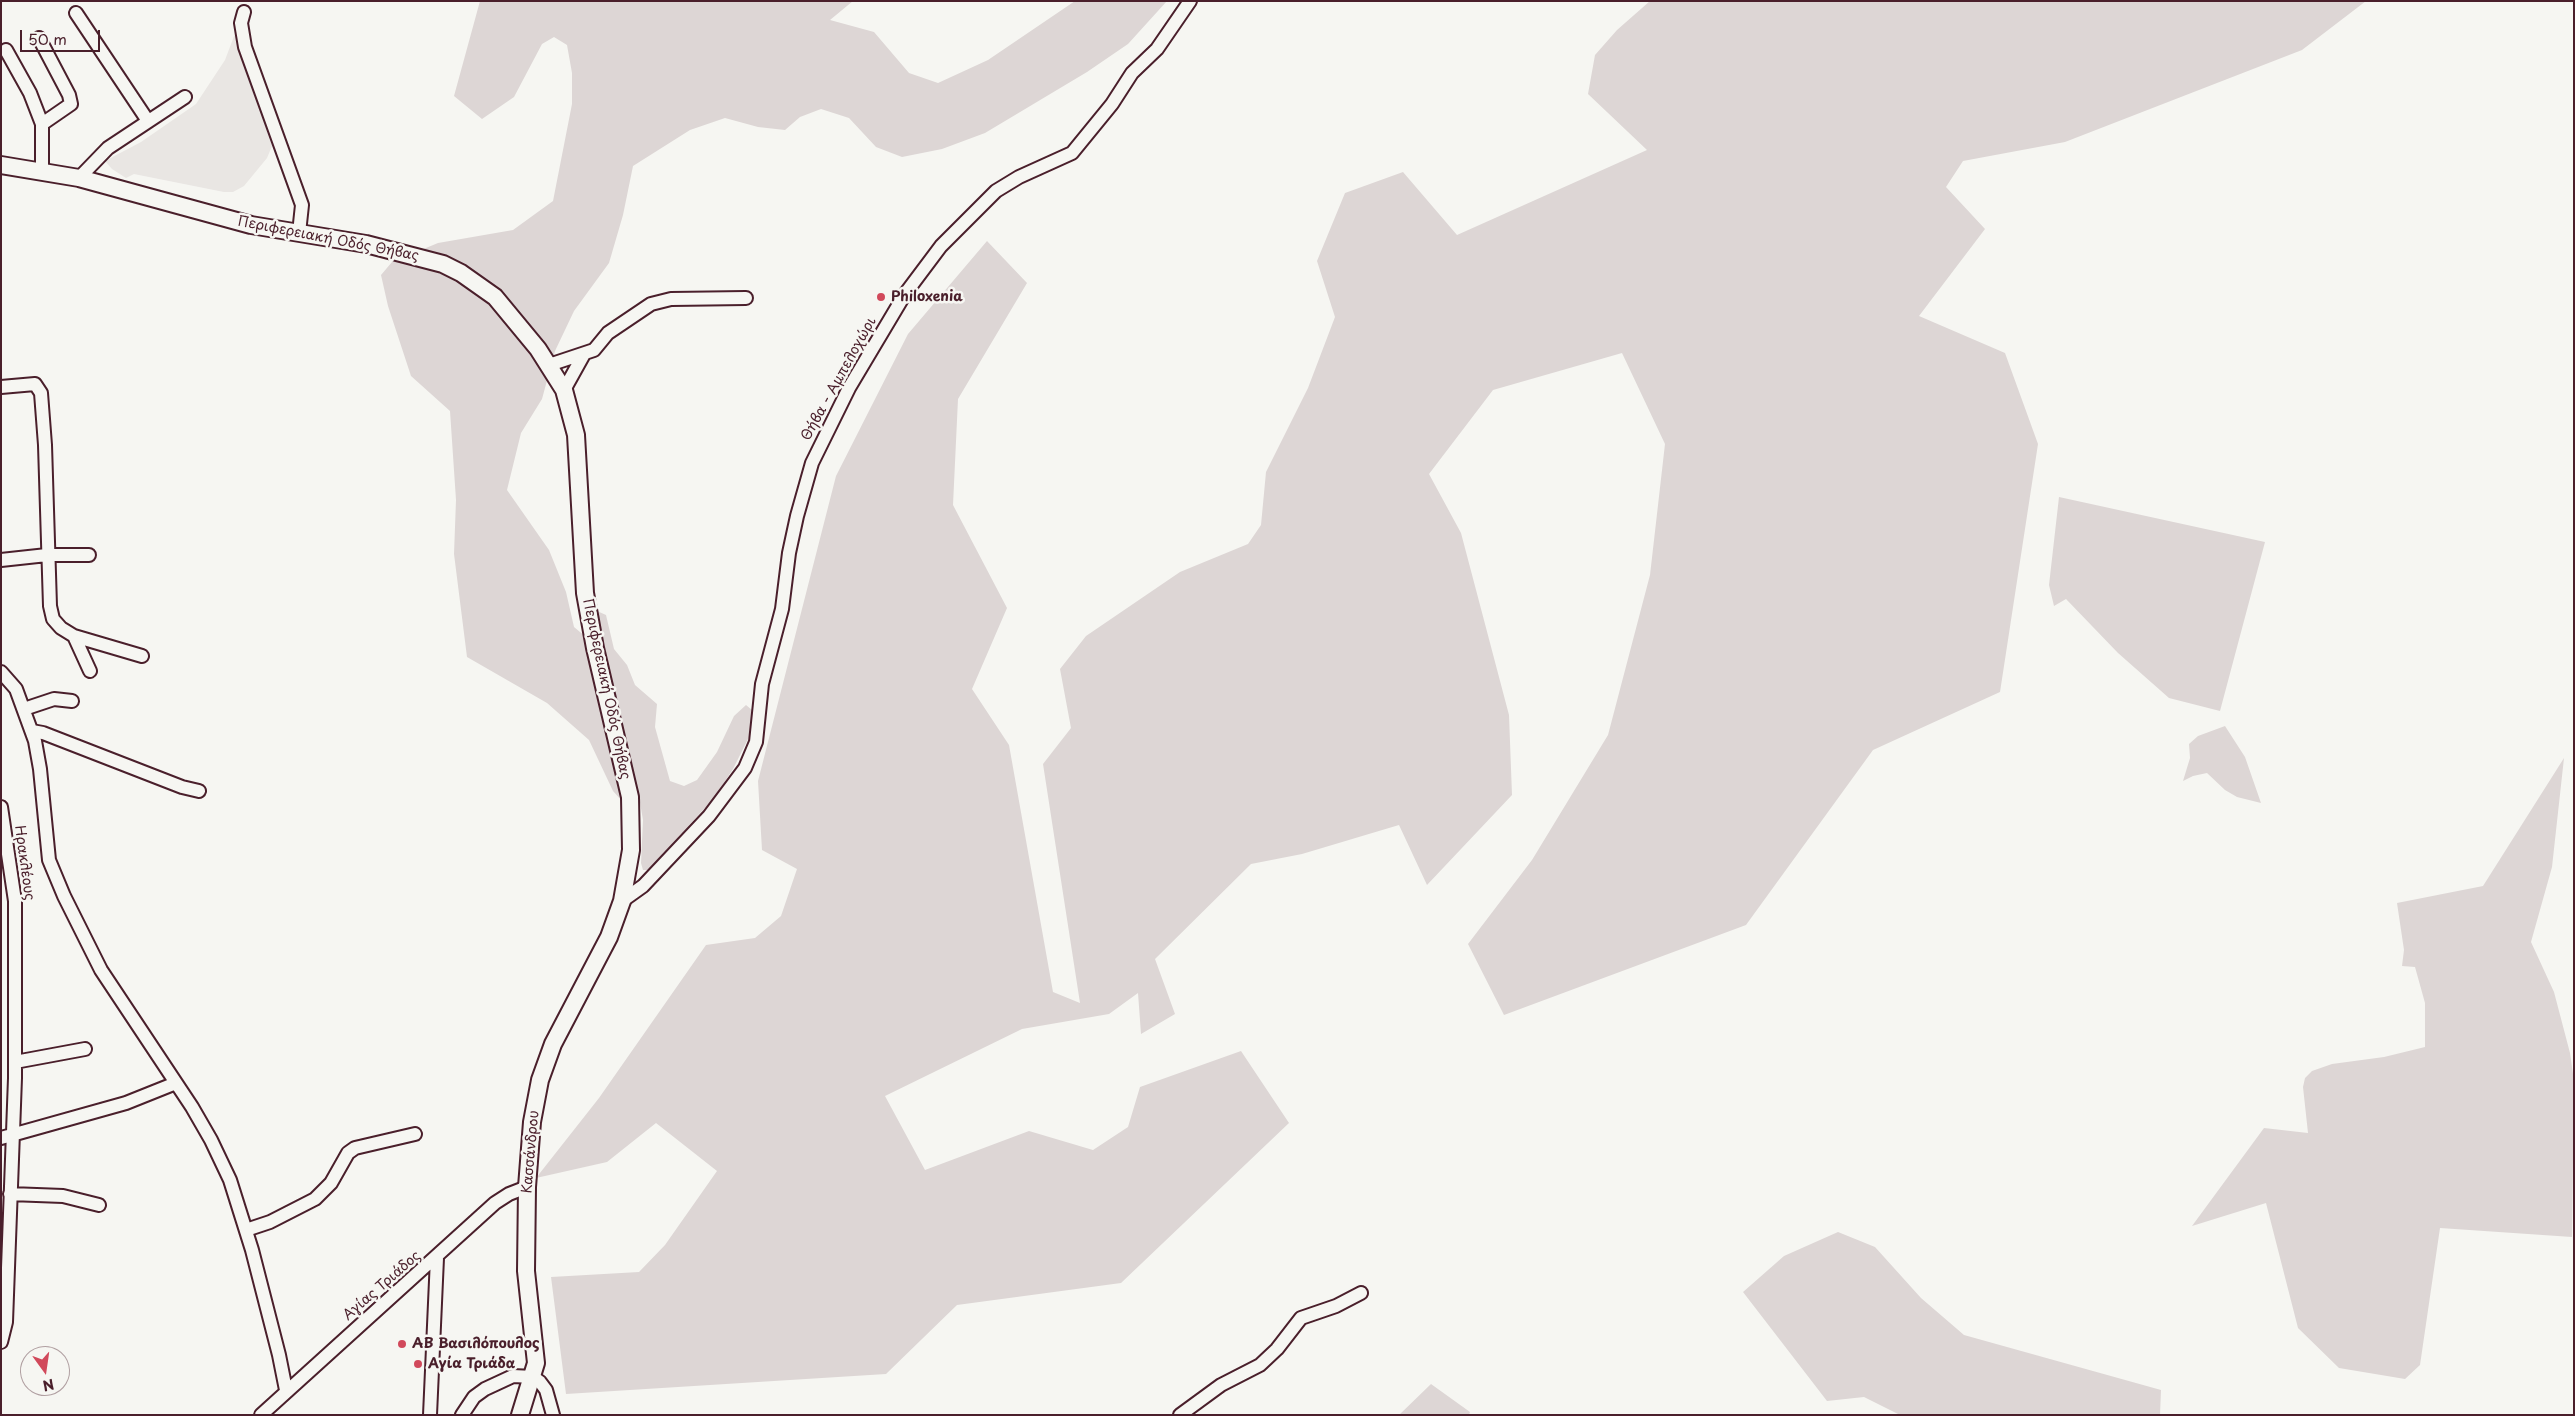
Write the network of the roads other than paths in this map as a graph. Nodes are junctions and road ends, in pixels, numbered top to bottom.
1 (1190, 1) edge
2 (76, 12) dead end
3 (244, 12) dead end
4 (40, 38) dead end
5 (6, 50) dead end
6 (185, 97) dead end
7 (148, 121) junction
8 (42, 124) junction
9 (1, 165) edge
10 (42, 170) junction
11 (79, 178) junction
12 (299, 233) junction
13 (746, 298) dead end
14 (584, 354) junction
15 (549, 365) junction
16 (1, 386) edge
17 (564, 390) junction
18 (47, 555) junction
19 (89, 555) dead end
20 (1, 560) edge
21 (74, 636) junction
22 (142, 656) dead end
23 (90, 671) dead end
24 (1, 672) edge
25 (72, 701) dead end
26 (24, 709) junction
27 (32, 731) junction
28 (199, 792) dead end
29 (1, 807) edge
30 (622, 901) junction
31 (85, 1049) dead end
32 (15, 1062) junction
33 (176, 1083) junction
34 (15, 1133) junction
35 (415, 1134) dead end
36 (1, 1138) edge
37 (527, 1187) junction
38 (10, 1194) junction
39 (99, 1205) dead end
40 (246, 1230) junction
41 (437, 1258) junction
42 (4, 1270) edge
43 (1361, 1293) dead end
44 (1, 1342) edge
45 (533, 1377) junction
46 (286, 1390) junction
47 (261, 1415) edge
48 (430, 1415) edge
49 (462, 1415) edge
50 (520, 1415) edge
51 (553, 1415) edge
52 (1180, 1415) edge

1 - 30 street, Θήβα - Αμπελοχώρι
2 - 7 street
3 - 12 street
4 - 8 street
5 - 8 street
6 - 7 street
7 - 11 street
8 - 10 street
9 - 10 main road, Περιφερειακή Οδός Θήβας
10 - 11 main road, Περιφερειακή Οδός Θήβας
11 - 12 main road, Περιφερειακή Οδός Θήβας
12 - 15 main road, Περιφερειακή Οδός Θήβας
13 - 14 street
14 - 15 street
14 - 17 street
15 - 17 main road, Περιφερειακή Οδός Θήβας
16 - 18 street
17 - 30 main road, Περιφερειακή Οδός Θήβας
18 - 19 street
18 - 20 street
18 - 21 street
21 - 22 street
21 - 23 street
24 - 26 street
25 - 26 street
26 - 27 street
27 - 28 street
27 - 33 street
29 - 32 street, Ηρακλέους
30 - 37 main road, Κασσάνδρου
31 - 32 street
32 - 34 street, Ηρακλέους
33 - 34 street
33 - 40 street
34 - 36 street
34 - 38 street, Ηρακλέους
35 - 40 street
37 - 41 street, Αγίας Τριάδος
37 - 45 main road, Κασσάνδρου
38 - 39 street
38 - 42 street, Ηρακλέους
40 - 46 street
41 - 46 street, Αγίας Τριάδος
41 - 48 street
42 - 44 street, Ηρακλέους
43 - 52 street
45 - 49 street
45 - 50 main road
45 - 51 street
46 - 47 street, Αγίας Τριάδος

